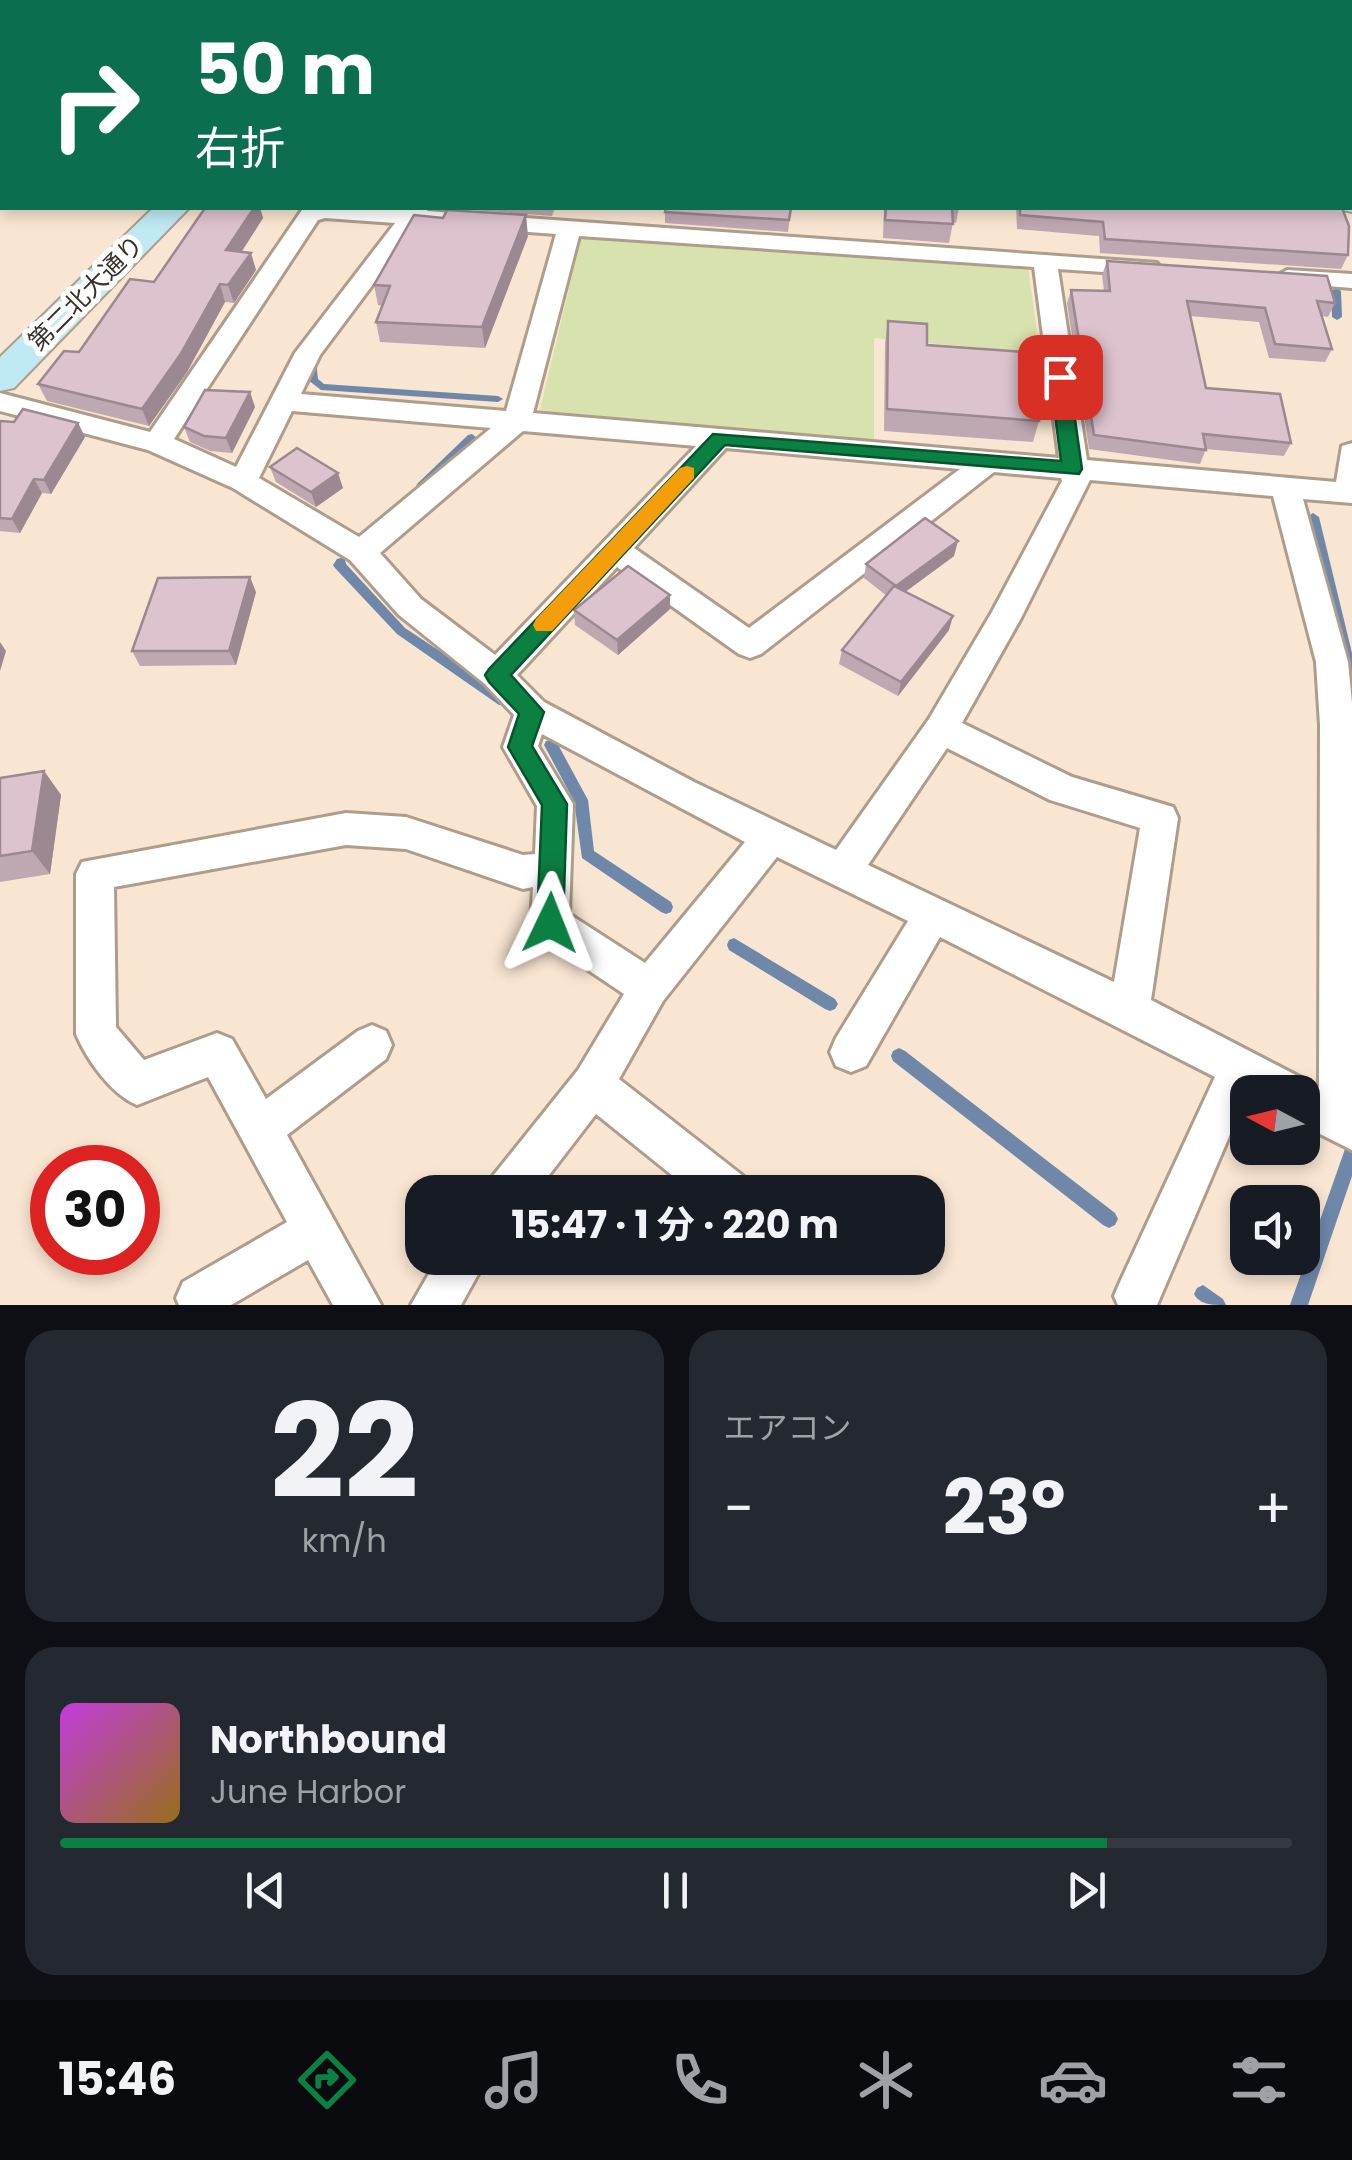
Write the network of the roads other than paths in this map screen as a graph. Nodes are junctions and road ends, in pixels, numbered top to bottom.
1 (170, 210) edge
2 (413, 213) edge
3 (569, 228) junction
4 (1045, 261) junction
5 (1164, 269) edge
6 (1264, 275) edge
7 (1352, 281) edge
8 (0, 379) edge
9 (284, 401) junction
10 (0, 402) edge
11 (517, 421) junction
12 (720, 438) junction
13 (157, 443) junction
14 (1352, 453) edge
15 (988, 462) junction
16 (1072, 469) junction
17 (244, 482) junction
18 (1285, 487) junction
19 (1351, 493) edge
20 (616, 550) junction
21 (361, 552) junction
22 (497, 675) junction
23 (532, 712) junction
24 (941, 730) junction
25 (772, 836) junction
26 (552, 868) junction
27 (843, 871) junction
28 (932, 914) junction
29 (649, 988) junction
30 (1129, 1010) junction
31 (372, 1045) dead end
32 (851, 1052) dead end
33 (1241, 1068) junction
34 (1254, 1075) edge
35 (594, 1085) junction
36 (1320, 1111) edge
37 (1346, 1125) edge
38 (260, 1129) junction
39 (523, 1175) edge
40 (706, 1175) edge
41 (316, 1230) junction
42 (453, 1275) edge
43 (1137, 1296) dead end
44 (199, 1298) dead end
45 (358, 1305) edge
46 (434, 1305) edge

1 - 8 street, 第二北大通り
2 - 3 street
2 - 9 street
2 - 13 street
3 - 4 street
3 - 11 street
4 - 5 street
4 - 16 street
6 - 7 street
9 - 11 street
9 - 17 street
10 - 13 street
11 - 12 street
11 - 21 street
12 - 15 street
12 - 20 street
13 - 17 street
14 - 19 street
15 - 16 street
15 - 20 street
16 - 18 street
16 - 24 street
17 - 21 street
18 - 19 street
18 - 37 street
20 - 22 street
21 - 22 street
22 - 23 street
23 - 25 street
23 - 26 street
24 - 27 street
24 - 30 street
25 - 27 street
25 - 29 street
26 - 29 street
26 - 38 street
27 - 28 street
28 - 30 street
28 - 32 street
29 - 35 street
30 - 33 street
31 - 38 street
33 - 34 street
33 - 43 street
35 - 39 street
35 - 40 street
36 - 37 street
38 - 41 street
41 - 44 street
41 - 45 street
42 - 46 street

